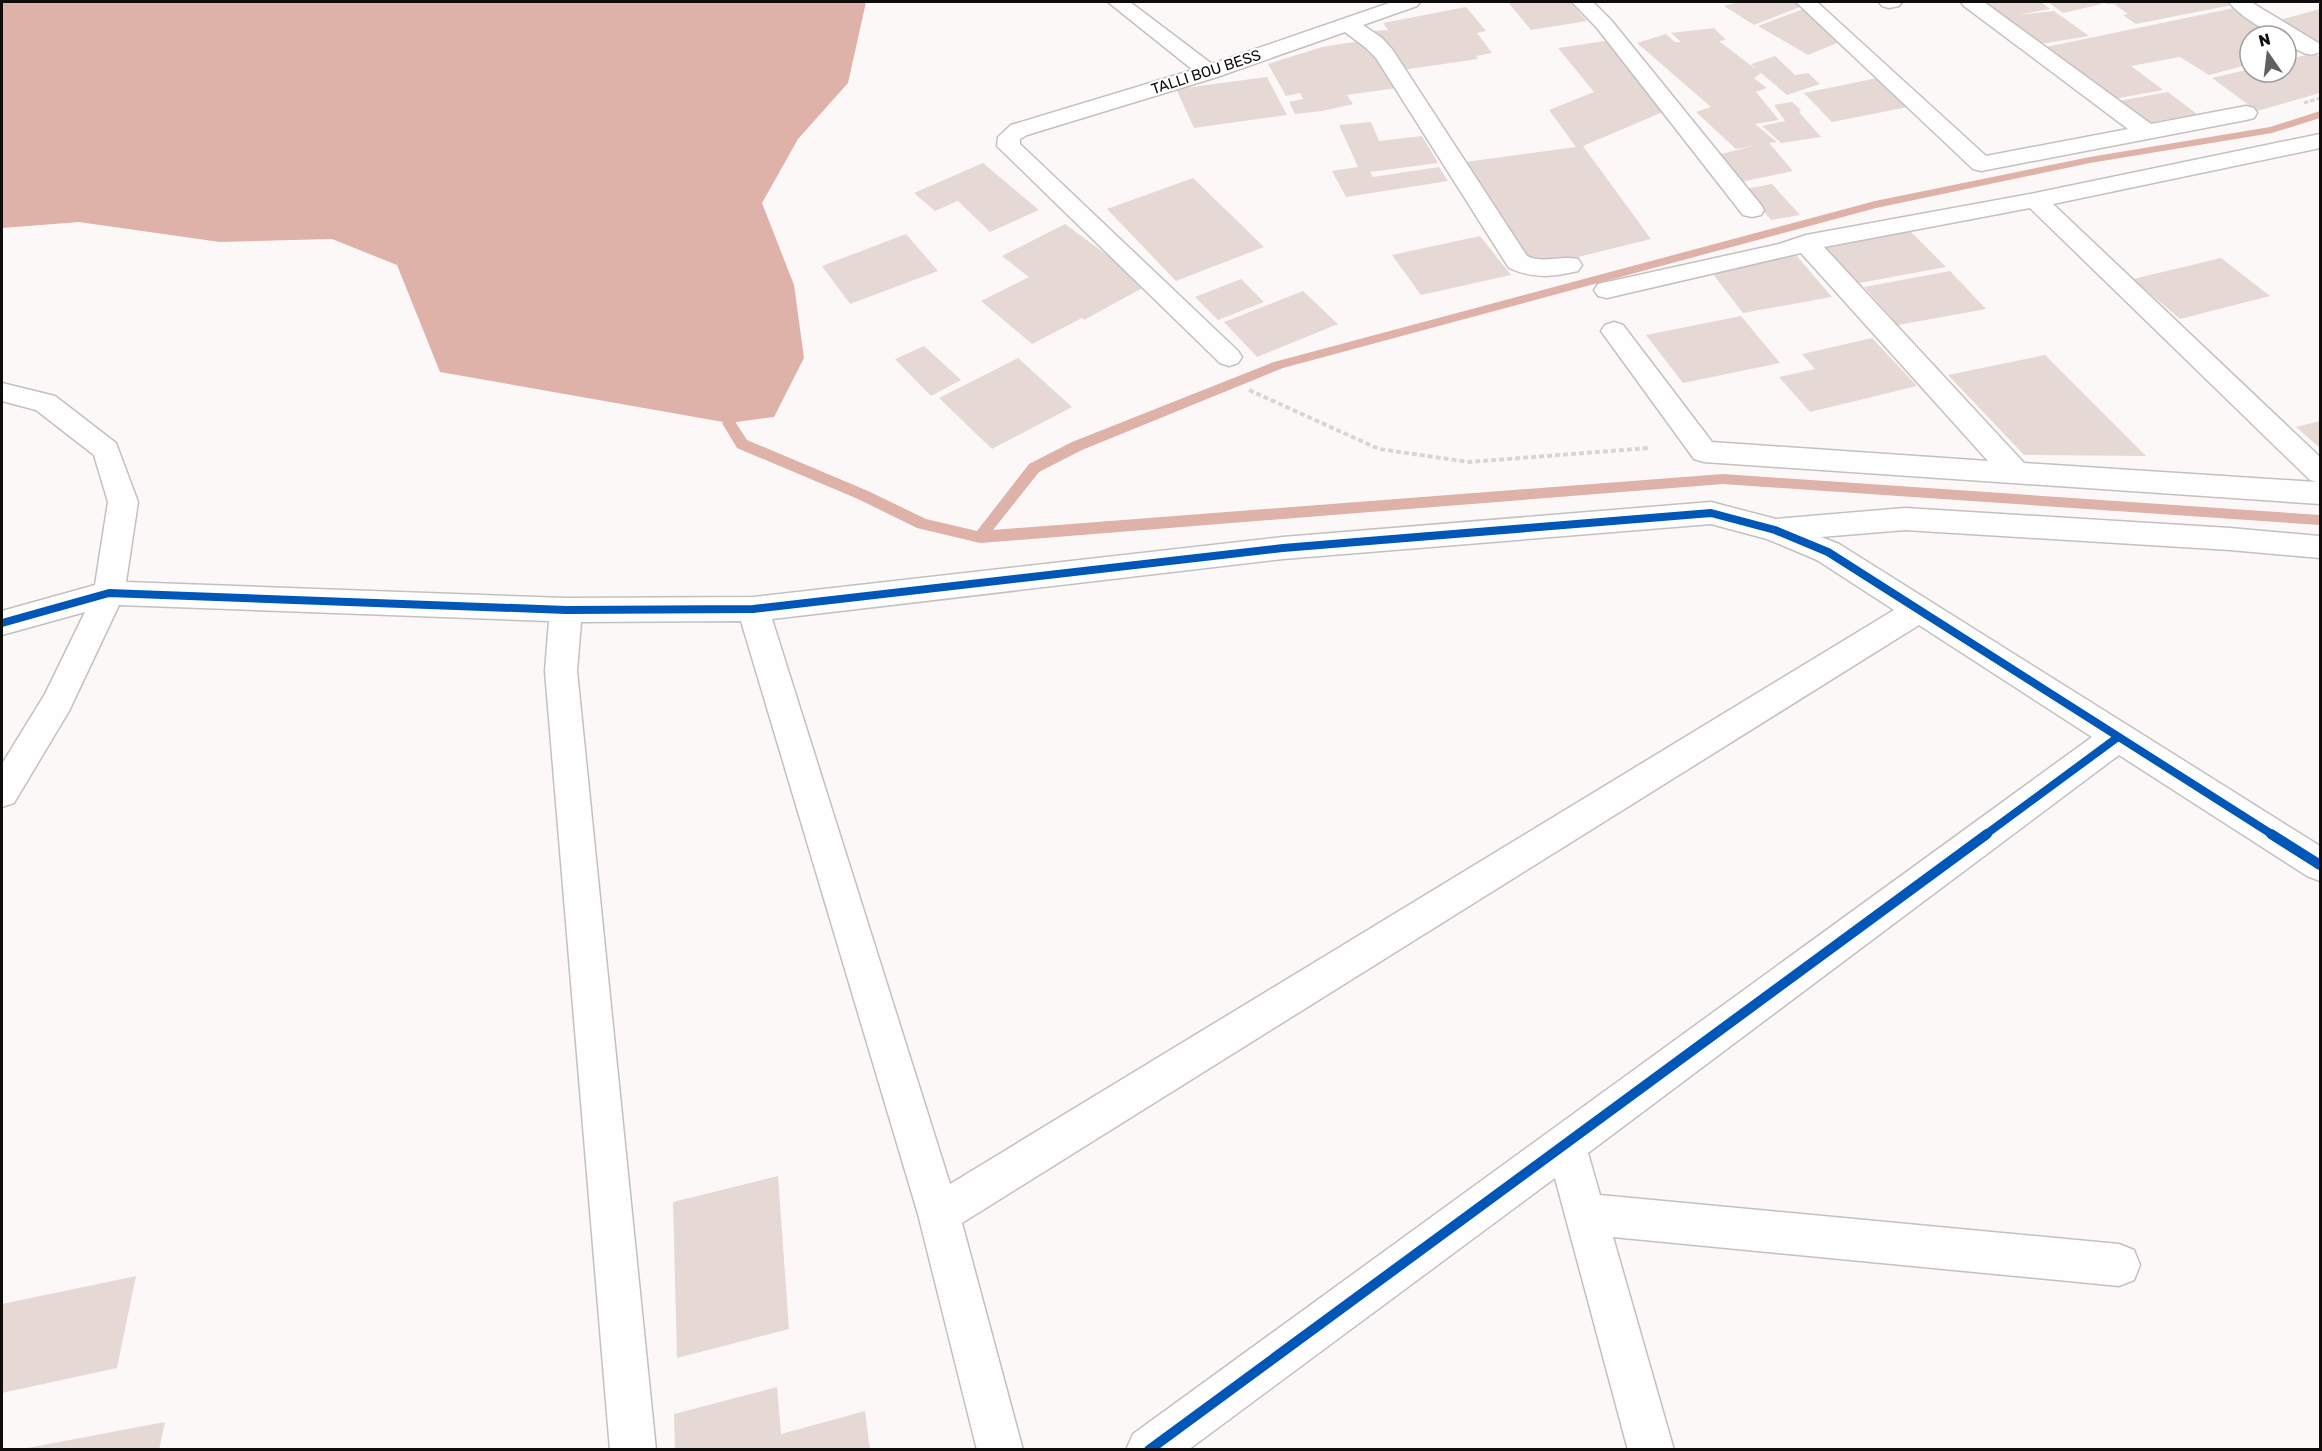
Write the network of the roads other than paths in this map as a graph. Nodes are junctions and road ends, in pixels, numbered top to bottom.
1 (1118, 2) edge
2 (1410, 2) edge
3 (1581, 2) edge
4 (1806, 2) edge
5 (1971, 2) edge
6 (2239, 2) edge
7 (1349, 24) junction
8 (2312, 49) dead end
9 (1209, 72) junction
10 (2246, 113) dead end
11 (2147, 132) junction
12 (2320, 141) edge
13 (2035, 200) junction
14 (1752, 210) dead end
15 (1806, 243) junction
16 (1569, 265) dead end
17 (1607, 290) dead end
18 (1614, 331) dead end
19 (1229, 357) dead end
20 (2, 392) edge
21 (2320, 472) edge
22 (2017, 474) junction
23 (2320, 493) edge
24 (1775, 530) junction
25 (2320, 547) edge
26 (109, 593) junction
27 (566, 609) junction
28 (753, 609) junction
29 (1917, 611) junction
30 (2, 623) edge
31 (2118, 737) junction
32 (2, 793) edge
33 (2312, 851) edge
34 (1566, 1145) junction
35 (939, 1214) junction
36 (1585, 1214) junction
37 (2119, 1265) dead end
38 (633, 1449) edge
39 (1000, 1449) edge
40 (1149, 1449) edge
41 (1650, 1449) edge

1 - 9 street
2 - 7 street, TALLI BOU BESS
3 - 14 street
4 - 11 street
5 - 11 street
6 - 8 street
7 - 9 street, TALLI BOU BESS
7 - 16 street
9 - 19 street, TALLI BOU BESS
10 - 11 street
12 - 13 street
13 - 15 street
13 - 21 street
15 - 17 street
15 - 22 street
18 - 22 street
20 - 26 street
22 - 23 street
24 - 25 street
24 - 28 street
24 - 29 street
26 - 27 street
26 - 30 street
26 - 32 street
27 - 28 street
27 - 38 street
28 - 35 street
29 - 31 street
29 - 35 street
31 - 33 street
31 - 34 street
34 - 36 street
34 - 40 street
35 - 39 street
36 - 37 street
36 - 41 street

